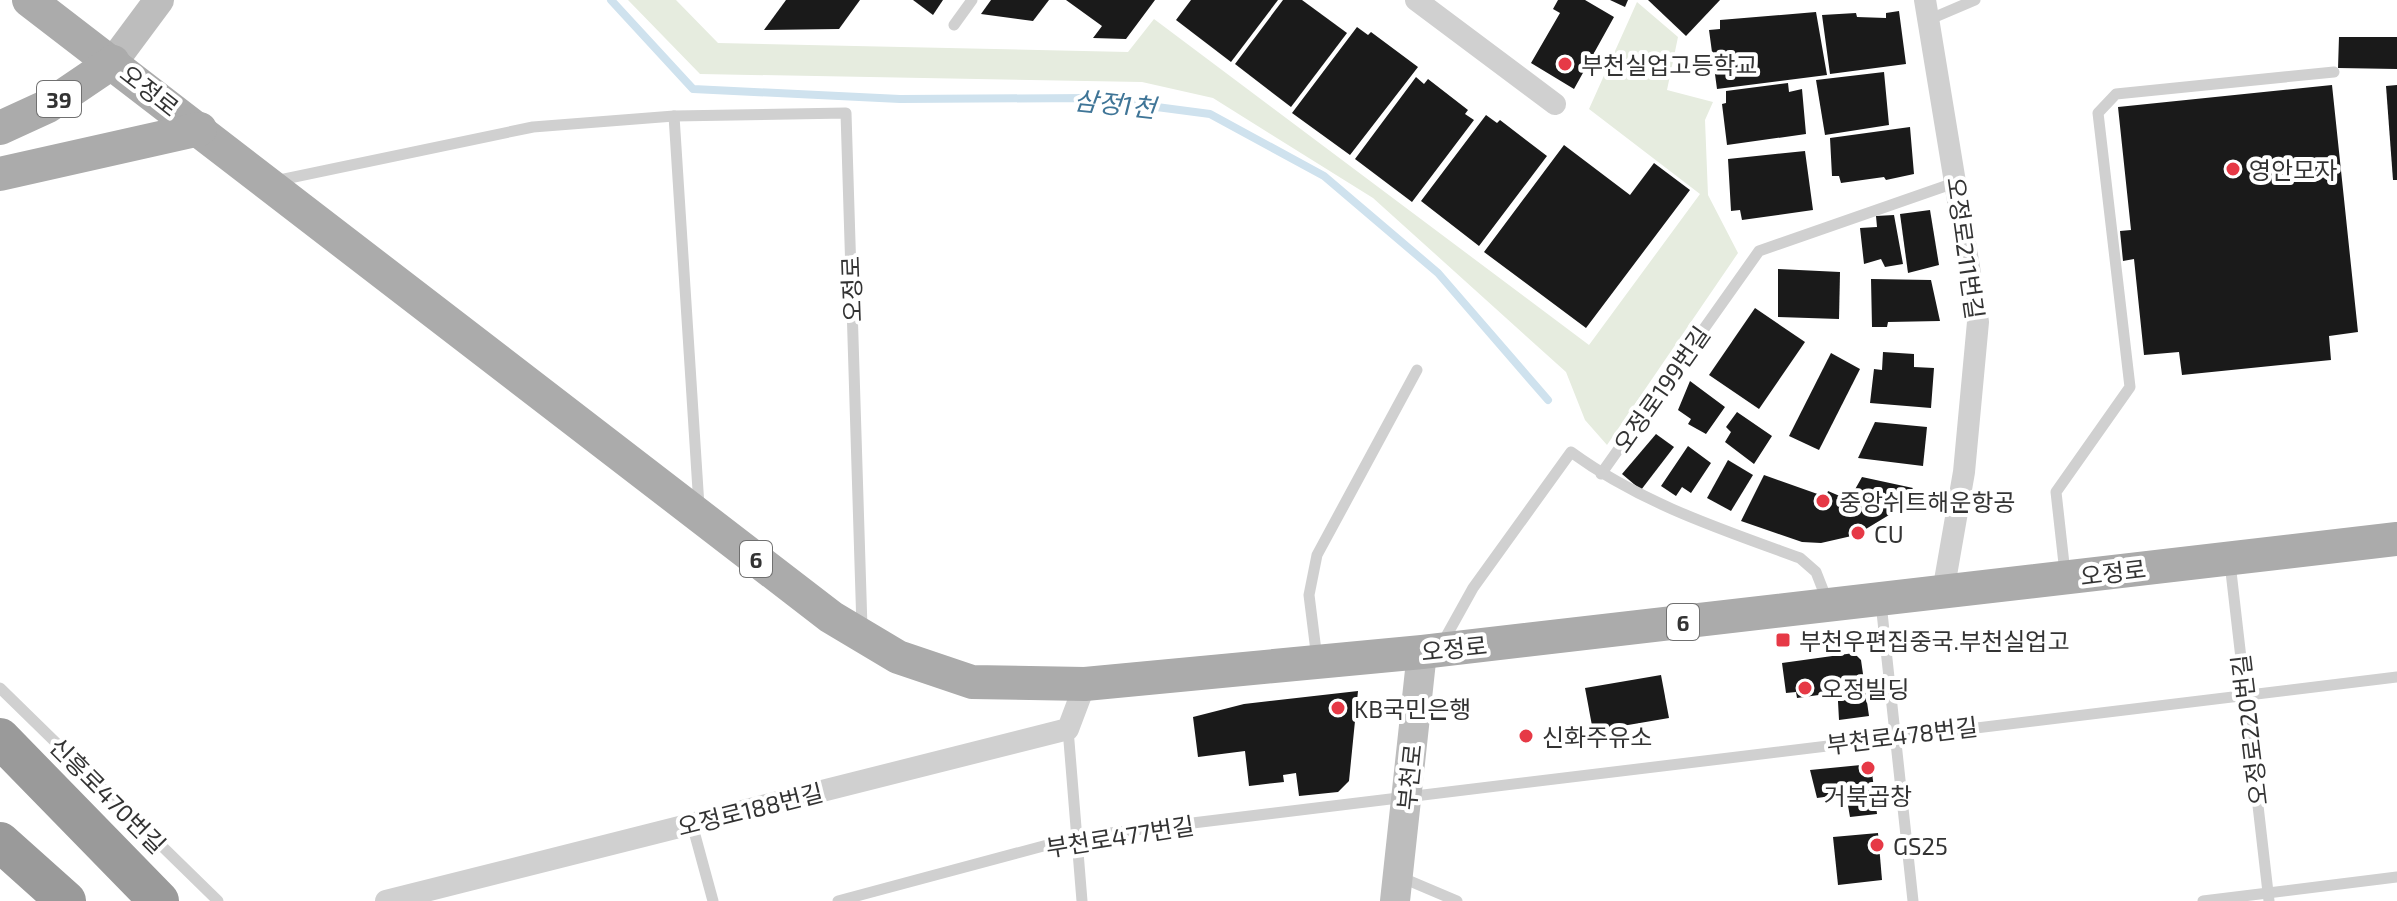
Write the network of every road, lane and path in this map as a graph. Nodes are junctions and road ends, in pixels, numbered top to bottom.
1 (29, 0) edge
2 (159, 0) edge
3 (972, 0) edge
4 (1416, 0) edge
5 (1975, 0) edge
6 (1927, 10) edge
7 (954, 25) dead end
8 (113, 62) junction
9 (2334, 72) dead end
10 (1555, 104) dead end
11 (674, 116) junction
12 (0, 128) edge
13 (200, 129) junction
14 (0, 174) edge
15 (269, 182) junction
16 (1957, 182) junction
17 (1417, 370) dead end
18 (1601, 474) junction
19 (700, 516) junction
20 (2397, 539) edge
21 (2229, 558) junction
22 (2066, 577) junction
23 (1943, 592) junction
24 (1881, 599) junction
25 (1829, 605) junction
26 (862, 636) junction
27 (1430, 651) junction
28 (1317, 662) junction
29 (2397, 677) edge
30 (1085, 684) junction
31 (0, 688) edge
32 (2245, 695) junction
33 (1068, 729) junction
34 (1895, 735) junction
35 (0, 738) edge
36 (1407, 800) junction
37 (692, 824) junction
38 (1077, 837) junction
39 (0, 842) edge
40 (2397, 877) edge
41 (1396, 888) edge
42 (2268, 897) edge
43 (66, 901) edge
44 (159, 901) edge
45 (218, 901) edge
46 (386, 901) edge
47 (713, 901) edge
48 (838, 901) edge
49 (1082, 901) edge
50 (1457, 901) edge
51 (1913, 901) edge
52 (2203, 901) edge

1 - 8 main road, 오정로 / 6
2 - 8 street
3 - 7 lane
4 - 10 street
5 - 6 lane
6 - 16 street, 오정로211번길
8 - 12 main road, 39
8 - 13 main road, 오정로 / 6
9 - 22 lane
11 - 15 lane, 오정로
11 - 19 lane
11 - 26 lane, 오정로
13 - 14 main road
13 - 15 main road, 오정로 / 6
15 - 19 main road, 오정로 / 6
16 - 18 lane, 오정로199번길
16 - 23 street, 오정로211번길
17 - 28 lane
18 - 25 lane
18 - 27 lane, 오정로199번길
19 - 26 main road, 오정로 / 6
20 - 21 main road, 오정로 / 6
21 - 22 main road, 오정로 / 6
21 - 32 lane, 오정로220번길
22 - 23 main road, 오정로 / 6
23 - 24 main road, 오정로 / 6
24 - 25 main road, 오정로 / 6
24 - 34 lane
25 - 27 main road, 오정로 / 6
26 - 30 main road, 오정로 / 6
27 - 28 main road, 오정로 / 6
27 - 36 street, 부천로
28 - 30 main road, 오정로 / 6
29 - 32 lane, 부천로478번길
30 - 33 street
31 - 45 lane, 신흥로470번길
32 - 34 lane, 부천로478번길
32 - 42 lane, 오정로220번길
33 - 37 street, 오정로188번길
33 - 38 lane
34 - 36 lane, 부천로478번길
34 - 51 lane
35 - 44 highway
36 - 38 lane, 부천로477번길
36 - 41 street, 부천로
37 - 46 street, 오정로188번길
37 - 47 lane
38 - 48 lane, 부천로477번길
38 - 49 lane
39 - 43 highway
40 - 42 lane
41 - 50 lane
42 - 52 lane

